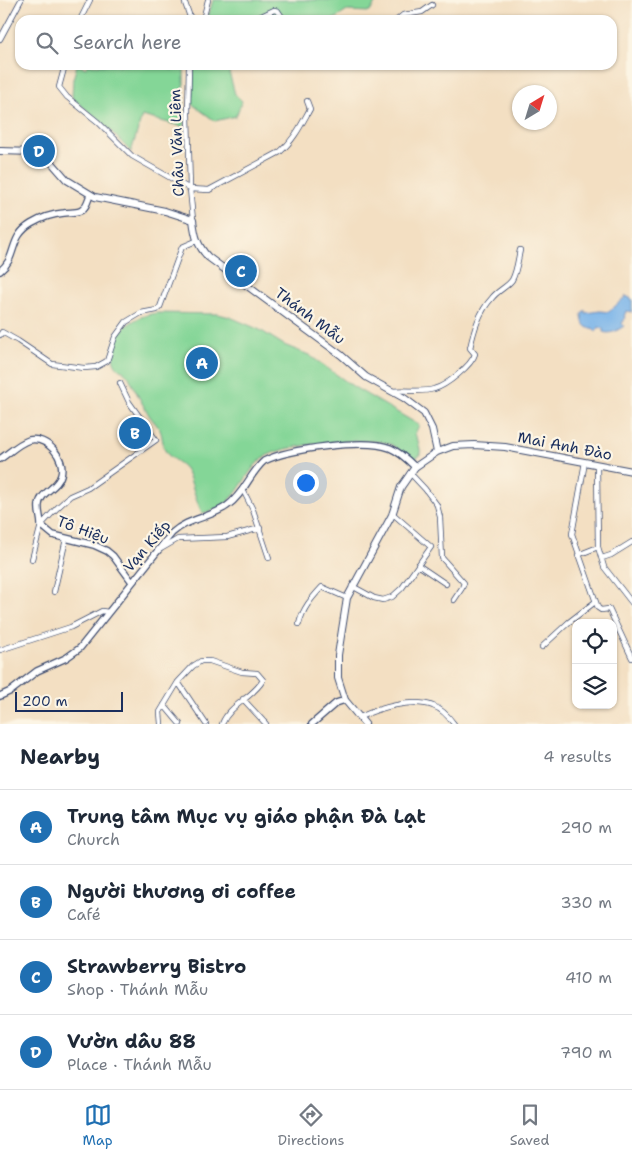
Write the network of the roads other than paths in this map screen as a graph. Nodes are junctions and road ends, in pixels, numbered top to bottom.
1 (20, 0) edge
2 (90, 0) edge
3 (184, 0) edge
4 (208, 0) edge
5 (432, 5) dead end
6 (82, 15) edge
7 (189, 15) edge
8 (204, 15) edge
9 (264, 15) edge
10 (281, 15) edge
11 (408, 15) edge
12 (0, 39) edge
13 (63, 70) edge
14 (189, 70) edge
15 (307, 101) dead end
16 (0, 152) edge
17 (190, 190) junction
18 (90, 195) junction
19 (194, 220) junction
20 (196, 241) junction
21 (520, 250) dead end
22 (0, 271) edge
23 (0, 335) edge
24 (120, 383) dead end
25 (391, 390) junction
26 (437, 452) junction
27 (0, 459) edge
28 (585, 462) junction
29 (597, 464) junction
30 (415, 467) junction
31 (632, 471) edge
32 (410, 473) junction
33 (243, 490) junction
34 (392, 514) junction
35 (41, 525) junction
36 (260, 528) junction
37 (66, 539) junction
38 (632, 542) edge
39 (598, 548) junction
40 (158, 550) junction
41 (578, 555) junction
42 (270, 558) dead end
43 (602, 558) junction
44 (32, 559) dead end
45 (418, 565) junction
46 (132, 582) junction
47 (446, 584) dead end
48 (352, 586) junction
49 (54, 592) dead end
50 (347, 598) junction
51 (454, 600) dead end
52 (596, 602) junction
53 (632, 603) edge
54 (108, 612) junction
55 (299, 624) dead end
56 (542, 647) dead end
57 (0, 650) edge
58 (632, 658) edge
59 (178, 682) junction
60 (0, 696) edge
61 (243, 699) junction
62 (345, 700) junction
63 (164, 705) junction
64 (360, 717) junction
65 (161, 724) edge
66 (180, 724) edge
67 (206, 724) edge
68 (222, 724) edge
69 (266, 724) edge
70 (314, 724) edge
71 (365, 724) edge
72 (454, 724) edge

1 - 12 street
2 - 6 street
3 - 7 street
4 - 8 street
5 - 11 street
9 - 10 street
13 - 17 street
14 - 17 street, Châu Văn Liêm
15 - 17 street
16 - 18 main road
17 - 19 street, Châu Văn Liêm
18 - 19 main road
18 - 22 street
19 - 20 main road
20 - 23 street
20 - 25 main road, Thánh Mẫu
21 - 25 street
24 - 35 street
25 - 26 main road, Thánh Mẫu
26 - 28 main road, Mai Anh Đào
26 - 30 main road, Mai Anh Đào
27 - 35 street, Tô Hiệu
28 - 29 main road, Mai Anh Đào
28 - 41 street
29 - 31 main road, Mai Anh Đào
29 - 39 street
30 - 32 main road, Mai Anh Đào
30 - 33 street, Vạn Kiếp
32 - 34 main road, Mai Anh Đào
32 - 51 street
33 - 36 street
33 - 40 street, Vạn Kiếp
34 - 45 street
34 - 48 main road, Mai Anh Đào
35 - 37 street, Tô Hiệu
35 - 44 street
36 - 40 street
36 - 42 street
37 - 46 street, Tô Hiệu
37 - 49 street
38 - 43 street
39 - 41 street
39 - 43 street
40 - 46 street, Vạn Kiếp
41 - 52 street
43 - 53 street
45 - 47 street
45 - 48 street
46 - 54 street, Vạn Kiếp
48 - 50 main road, Mai Anh Đào
50 - 55 street
50 - 62 main road, Mai Anh Đào
52 - 56 street
52 - 58 street
54 - 57 street
54 - 60 street, Vạn Kiếp
59 - 61 street
59 - 63 street
59 - 67 street
61 - 68 street
61 - 69 street
62 - 64 main road
62 - 70 street
63 - 65 street
63 - 66 street
64 - 71 main road
64 - 72 street

